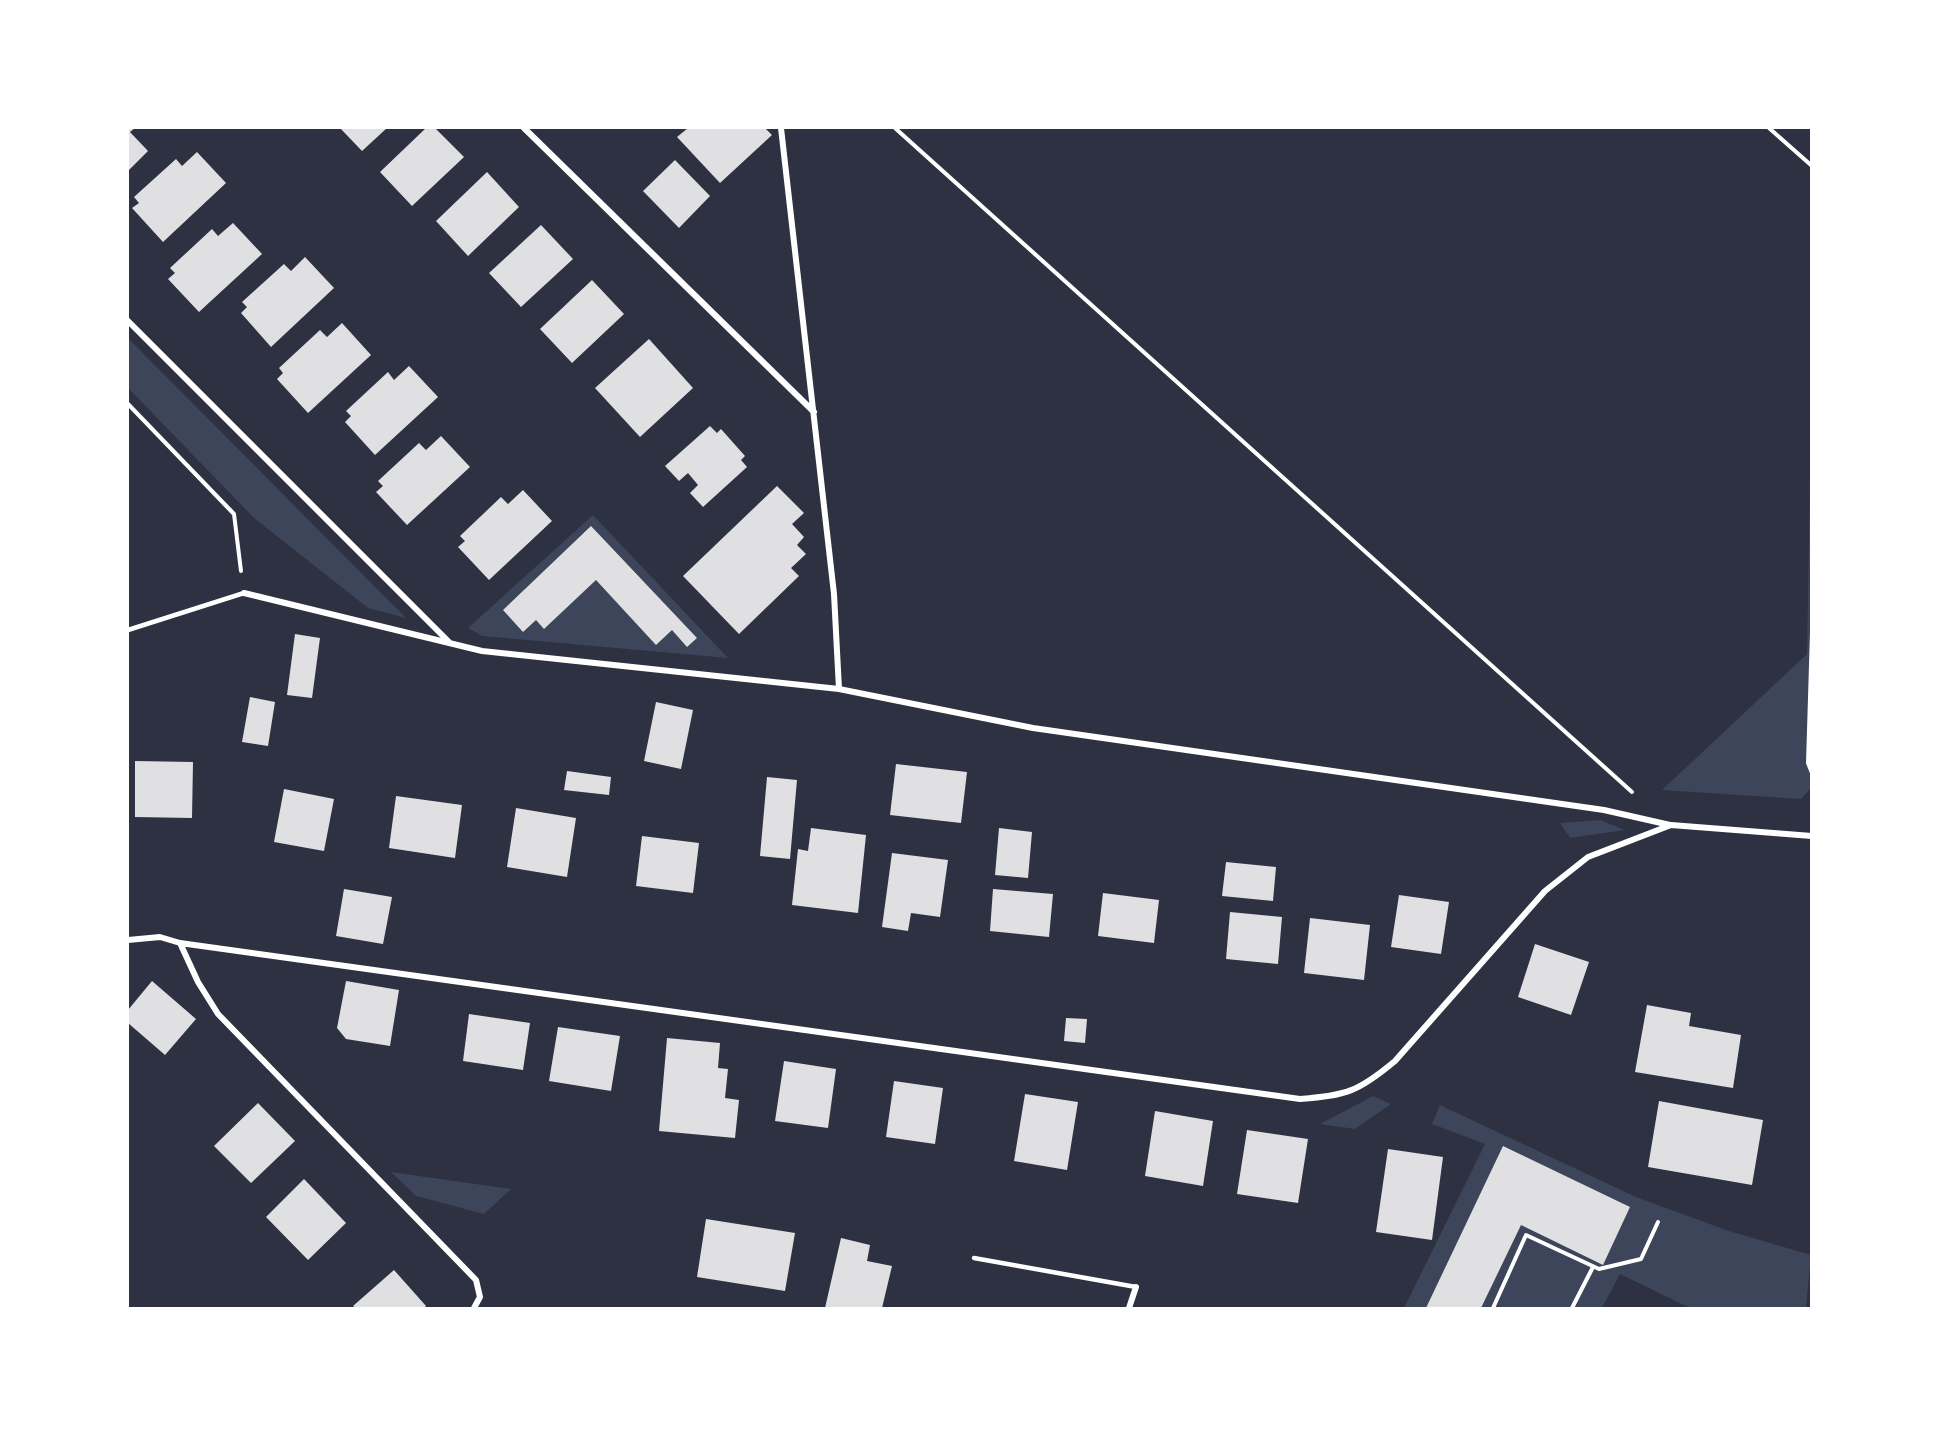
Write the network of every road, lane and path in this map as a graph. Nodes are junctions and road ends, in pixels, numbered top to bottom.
1 (525, 128) edge
2 (781, 128) edge
3 (895, 128) edge
4 (1769, 128) edge
5 (1812, 166) edge
6 (128, 321) edge
7 (128, 404) edge
8 (814, 412) junction
9 (244, 593) junction
10 (128, 630) edge
11 (1812, 632) edge
12 (450, 643) junction
13 (839, 689) junction
14 (1812, 773) edge
15 (1637, 796) dead end
16 (1671, 825) junction
17 (1812, 836) edge
18 (128, 940) edge
19 (180, 942) junction
20 (1658, 1222) dead end
21 (974, 1258) dead end
22 (1593, 1267) junction
23 (1137, 1287) joint
24 (474, 1308) edge
25 (1129, 1308) edge
26 (1493, 1308) edge
27 (1572, 1308) edge

1 - 8 street
2 - 8 street
3 - 15 path
4 - 5 path
6 - 12 street
7 - 9 path
8 - 13 street
9 - 10 lane
9 - 12 street
11 - 14 path
12 - 13 street
13 - 16 street
16 - 17 street
16 - 19 street
18 - 19 street
19 - 24 street
20 - 22 path
21 - 23 lane
22 - 26 path
22 - 27 path
23 - 25 street

